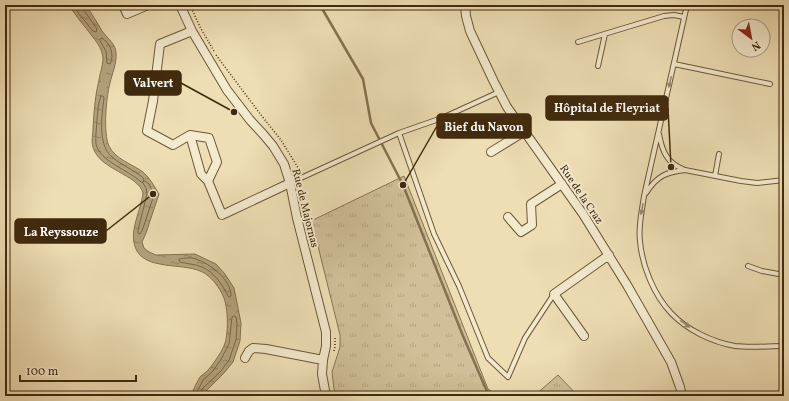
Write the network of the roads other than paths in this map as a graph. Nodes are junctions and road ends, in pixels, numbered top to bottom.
1 (123, 5) edge
2 (148, 5) edge
3 (180, 5) edge
4 (465, 5) edge
5 (687, 5) edge
6 (684, 17) junction
7 (192, 31) junction
8 (605, 34) junction
9 (578, 42) dead end
10 (674, 64) junction
11 (598, 66) dead end
12 (770, 84) dead end
13 (499, 92) junction
14 (525, 131) junction
15 (659, 131) junction
16 (399, 133) junction
17 (190, 135) junction
18 (491, 152) dead end
19 (720, 154) dead end
20 (686, 170) junction
21 (715, 176) junction
22 (784, 180) edge
23 (208, 181) junction
24 (290, 183) junction
25 (562, 184) junction
26 (644, 196) junction
27 (508, 217) dead end
28 (609, 255) junction
29 (748, 266) dead end
30 (784, 275) edge
31 (554, 294) junction
32 (584, 336) dead end
33 (784, 346) edge
34 (245, 358) dead end
35 (323, 360) junction
36 (326, 396) edge
37 (682, 396) edge

1 - 2 street
3 - 7 street, Rue de Majornas
4 - 13 street, Rue de la Craz
5 - 6 lane
6 - 8 lane
6 - 10 lane
7 - 17 street
7 - 24 street, Rue de Majornas
8 - 9 lane
8 - 11 lane
10 - 12 lane
10 -> 15 lane
13 - 14 street, Rue de la Craz
13 - 16 lane
14 - 18 street
14 - 25 street, Rue de la Craz
15 - 20 lane
15 - 26 lane
16 - 24 lane
16 - 31 lane
17 - 23 street
17 - 23 street
19 - 21 lane
20 - 21 lane
20 - 26 lane
21 - 22 lane
23 - 24 street
24 - 35 street, Rue de Majornas
25 - 27 street
25 - 28 street, Rue de la Craz
26 -> 33 lane
28 - 31 street
28 - 37 street, Rue de la Craz
29 - 30 lane
31 - 32 street
34 - 35 street
35 - 36 street, Rue de Majornas

